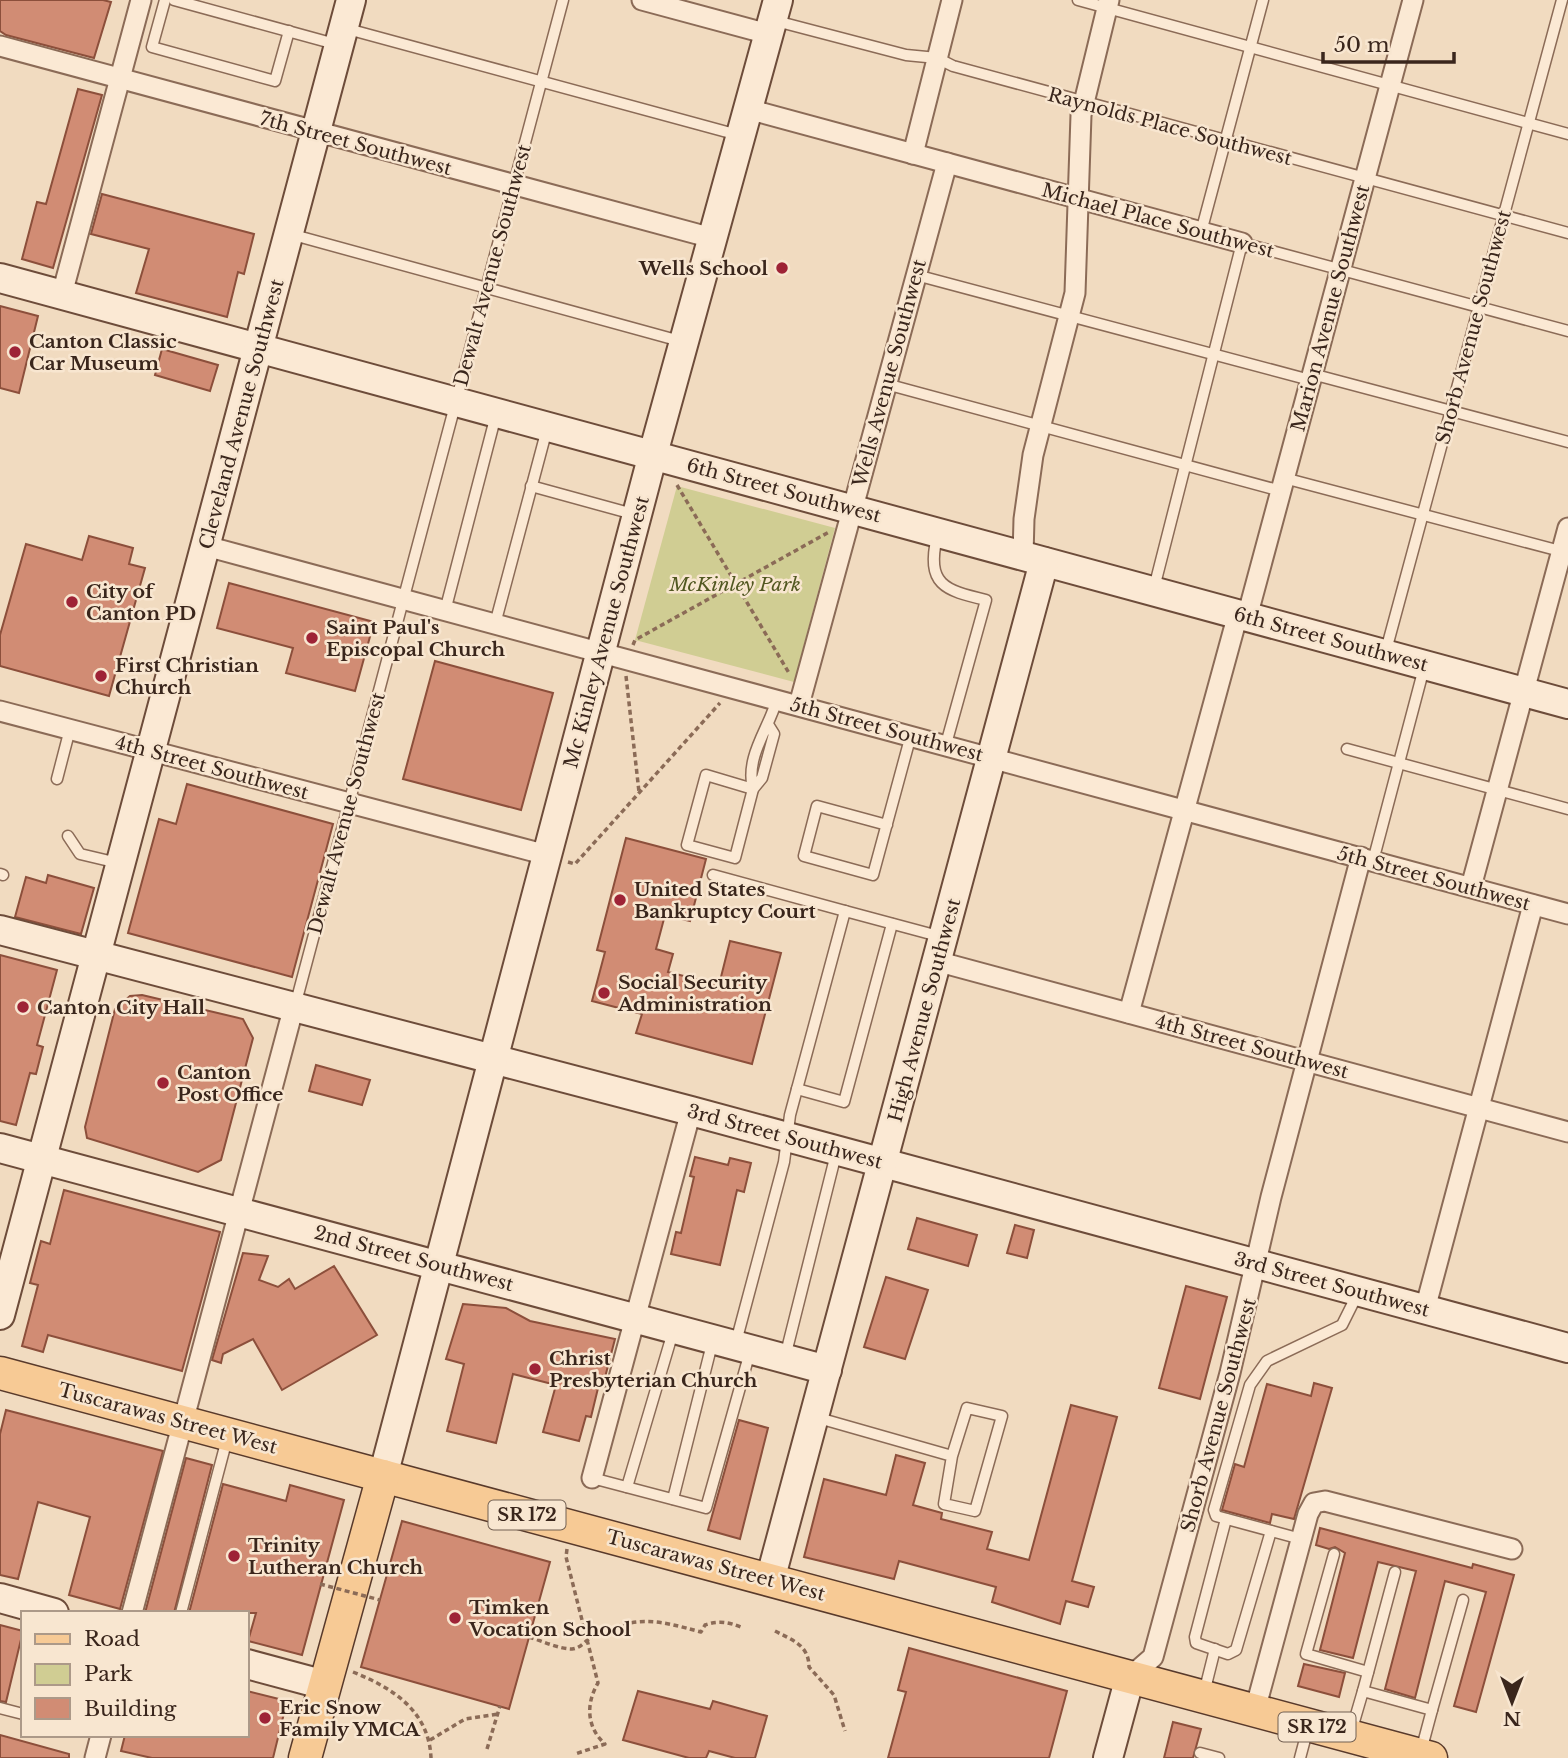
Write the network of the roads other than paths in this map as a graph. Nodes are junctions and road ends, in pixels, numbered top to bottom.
1 (141, 0) edge
2 (165, 0) edge
3 (174, 0) edge
4 (351, 0) edge
5 (563, 0) edge
6 (642, 0) edge
7 (952, 0) edge
8 (1078, 0) edge
9 (1263, 0) edge
10 (1413, 0) edge
11 (1562, 0) edge
12 (1108, 4) edge
13 (773, 18) edge
14 (289, 31) junction
15 (341, 37) junction
16 (0, 46) edge
17 (1251, 47) junction
18 (937, 58) junction
19 (119, 79) junction
20 (541, 80) junction
21 (1390, 85) junction
22 (1083, 102) junction
23 (744, 122) junction
24 (1528, 123) junction
25 (316, 132) junction
26 (1568, 134) edge
27 (1225, 141) junction
28 (913, 153) junction
29 (947, 163) junction
30 (1365, 179) junction
31 (514, 185) junction
32 (1079, 199) junction
33 (1503, 216) junction
34 (1201, 232) junction
35 (1568, 233) edge
36 (289, 234) junction
37 (712, 238) junction
38 (1242, 243) junction
39 (1340, 269) junction
40 (915, 274) junction
41 (0, 278) edge
42 (486, 287) junction
43 (62, 294) junction
44 (1479, 307) junction
45 (1069, 316) junction
46 (1568, 331) edge
47 (684, 342) junction
48 (259, 346) junction
49 (1215, 356) junction
50 (1311, 377) junction
51 (885, 384) junction
52 (455, 400) junction
53 (497, 411) junction
54 (1451, 411) junction
55 (548, 425) junction
56 (1041, 426) junction
57 (1568, 442) edge
58 (653, 454) junction
59 (1186, 463) junction
60 (1282, 485) junction
61 (531, 486) junction
62 (848, 507) junction
63 (1423, 515) junction
64 (637, 516) junction
65 (1568, 528) edge
66 (937, 532) junction
67 (206, 546) junction
68 (1565, 552) edge
69 (1034, 559) junction
70 (1153, 592) junction
71 (402, 599) junction
72 (445, 611) junction
73 (1243, 615) junction
74 (495, 624) junction
75 (601, 652) junction
76 (1385, 654) junction
77 (1425, 665) junction
78 (1524, 692) junction
79 (802, 697) junction
80 (777, 699) junction
81 (1568, 704) edge
82 (0, 711) edge
83 (70, 729) junction
84 (911, 735) junction
85 (946, 744) junction
86 (1347, 749) dead end
87 (151, 751) junction
88 (991, 756) junction
89 (1400, 764) junction
90 (57, 779) dead end
91 (753, 789) junction
92 (1497, 791) junction
93 (349, 803) junction
94 (1184, 809) junction
95 (1568, 809) edge
96 (887, 825) junction
97 (68, 836) dead end
98 (547, 855) junction
99 (1367, 859) junction
100 (121, 864) junction
101 (713, 875) dead end
102 (1471, 887) junction
103 (1533, 905) junction
104 (845, 911) junction
105 (1568, 914) edge
106 (892, 924) junction
107 (0, 930) edge
108 (940, 949) junction
109 (98, 955) junction
110 (295, 1006) junction
111 (1129, 1013) junction
112 (493, 1059) junction
113 (1307, 1061) junction
114 (797, 1089) junction
115 (1478, 1108) junction
116 (691, 1111) junction
117 (1568, 1132) edge
118 (788, 1137) junction
119 (0, 1148) edge
120 (837, 1150) junction
121 (42, 1159) junction
122 (883, 1163) junction
123 (240, 1212) junction
124 (1256, 1263) junction
125 (439, 1264) junction
126 (1359, 1291) junction
127 (1425, 1309) junction
128 (0, 1315) edge
129 (635, 1318) junction
130 (674, 1328) junction
131 (733, 1344) junction
132 (1568, 1349) edge
133 (785, 1358) junction
134 (827, 1370) junction
135 (0, 1373) edge
136 (814, 1417) junction
137 (184, 1422) junction
138 (229, 1435) junction
139 (952, 1456) junction
140 (383, 1476) junction
141 (592, 1478) joint
142 (627, 1488) junction
143 (673, 1499) junction
144 (1226, 1519) junction
145 (1271, 1531) junction
146 (1301, 1539) junction
147 (1512, 1549) dead end
148 (1334, 1554) dead end
149 (1395, 1572) dead end
150 (770, 1580) junction
151 (0, 1598) edge
152 (1463, 1600) dead end
153 (47, 1611) edge
154 (133, 1611) edge
155 (182, 1611) edge
156 (1215, 1649) junction
157 (248, 1664) edge
158 (1368, 1672) junction
159 (328, 1674) junction
160 (1130, 1677) junction
161 (1363, 1691) junction
162 (1203, 1696) junction
163 (0, 1708) edge
164 (1255, 1710) junction
165 (1432, 1710) junction
166 (21, 1713) edge
167 (1308, 1725) junction
168 (1350, 1736) junction
169 (100, 1737) edge
170 (1200, 1753) dead end
171 (1426, 1756) edge
172 (95, 1758) edge
173 (305, 1758) edge
174 (1108, 1758) edge
175 (1219, 1758) edge
176 (1300, 1758) edge

1 - 19 street
2 - 14 lane
3 - 14 lane, Michael Place Southwest
4 - 15 street, Cleveland Avenue Southwest
5 - 20 lane, Dewalt Avenue Southwest
6 - 13 street, Raynolds Place Southwest
7 - 18 street
8 - 12 lane
9 - 17 lane
10 - 21 street, Marion Avenue Southwest
11 - 24 lane, Shorb Avenue Southwest
12 - 17 lane
12 - 22 street, High Avenue Southwest
13 - 18 lane, Raynolds Place Southwest
13 - 23 street, Mc Kinley Avenue Southwest
14 - 15 lane, Michael Place Southwest
15 - 20 lane, Michael Place Southwest
15 - 25 street, Cleveland Avenue Southwest
16 - 19 street, 7th Street Southwest
17 - 21 lane
17 - 27 lane
18 - 22 lane, Raynolds Place Southwest
18 - 28 street
19 - 25 street, 7th Street Southwest
19 - 43 street
20 - 23 lane, Michael Place Southwest
20 - 31 lane, Dewalt Avenue Southwest
21 - 24 lane
21 - 30 street, Marion Avenue Southwest
22 - 27 lane, Raynolds Place Southwest
22 - 32 street, High Avenue Southwest
23 - 28 street, Michael Place Southwest
23 - 37 street, Mc Kinley Avenue Southwest
24 - 26 lane
24 - 33 lane, Shorb Avenue Southwest
25 - 31 street, 7th Street Southwest
25 - 36 street, Cleveland Avenue Southwest
27 - 30 lane, Raynolds Place Southwest
27 - 34 lane
28 - 29 street, Michael Place Southwest
29 - 32 street, Michael Place Southwest
29 - 40 street, Wells Avenue Southwest
30 - 33 lane, Raynolds Place Southwest
30 - 39 street, Marion Avenue Southwest
31 - 37 street, 7th Street Southwest
31 - 42 lane, Dewalt Avenue Southwest
32 - 34 street, Michael Place Southwest
32 - 45 street, High Avenue Southwest
33 - 35 lane, Raynolds Place Southwest
33 - 44 lane, Shorb Avenue Southwest
34 - 38 street, Michael Place Southwest
36 - 42 lane
36 - 48 street, Cleveland Avenue Southwest
37 - 47 street, Mc Kinley Avenue Southwest
38 - 39 lane, Michael Place Southwest
38 - 49 lane
39 - 44 lane, Michael Place Southwest
39 - 50 street, Marion Avenue Southwest
40 - 45 lane
40 - 51 street, Wells Avenue Southwest
41 - 43 street, 6th Street Southwest
42 - 47 lane
42 - 52 lane, Dewalt Avenue Southwest
43 - 48 street, 6th Street Southwest
44 - 46 lane, Michael Place Southwest
44 - 54 lane, Shorb Avenue Southwest
45 - 49 lane
45 - 56 street, High Avenue Southwest
47 - 58 street, Mc Kinley Avenue Southwest
48 - 52 street, 6th Street Southwest
48 - 67 street, Cleveland Avenue Southwest
49 - 50 lane
49 - 59 lane
50 - 54 lane
50 - 60 street, Marion Avenue Southwest
51 - 56 lane
51 - 62 street, Wells Avenue Southwest
52 - 53 street, 6th Street Southwest
52 - 71 lane, Dewalt Avenue Southwest
53 - 55 street, 6th Street Southwest
53 - 72 lane
54 - 57 lane
54 - 63 lane, Shorb Avenue Southwest
55 - 58 street, 6th Street Southwest
55 - 61 lane
56 - 59 lane
56 - 69 street, High Avenue Southwest
58 - 62 street, 6th Street Southwest
58 - 64 street, Mc Kinley Avenue Southwest
59 - 60 lane
59 - 70 lane
60 - 63 lane
60 - 73 street, Marion Avenue Southwest
61 - 64 lane
61 - 74 lane
62 - 66 street, 6th Street Southwest
62 - 79 street, Wells Avenue Southwest
63 - 68 lane
63 - 76 lane, Shorb Avenue Southwest
64 - 75 street, Mc Kinley Avenue Southwest
65 - 68 street
66 - 69 street, 6th Street Southwest
66 - 85 lane
67 - 71 street, 5th Street Southwest
67 - 87 street, Cleveland Avenue Southwest
68 - 78 street
69 - 70 street, 6th Street Southwest
69 - 88 street, High Avenue Southwest
70 - 73 street, 6th Street Southwest
71 - 72 street, 5th Street Southwest
71 - 93 lane, Dewalt Avenue Southwest
72 - 74 street, 5th Street Southwest
73 - 76 street, 6th Street Southwest
73 - 94 street, Marion Avenue Southwest
74 - 75 street, 5th Street Southwest
75 - 80 street, 5th Street Southwest
75 - 98 street, Mc Kinley Avenue Southwest
76 - 77 street, 6th Street Southwest
77 - 78 street, 6th Street Southwest
77 - 89 lane, Shorb Avenue Southwest
78 - 81 street, 6th Street Southwest
78 - 92 street
79 - 80 street, 5th Street Southwest
79 - 84 street, 5th Street Southwest
80 - 91 lane
82 - 83 street, 4th Street Southwest
83 - 87 street, 4th Street Southwest
83 - 90 lane
84 - 85 street, 5th Street Southwest
84 - 96 lane
85 - 88 street, 5th Street Southwest
86 - 89 lane
87 - 93 street, 4th Street Southwest
87 - 100 street, Cleveland Avenue Southwest
88 - 94 street, 5th Street Southwest
88 - 108 street, High Avenue Southwest
89 - 92 lane
89 - 99 lane, Shorb Avenue Southwest
91 - 91 lane
92 - 95 lane
92 - 102 street
93 - 98 street, 4th Street Southwest
93 - 110 lane, Dewalt Avenue Southwest
94 - 99 street, 5th Street Southwest
94 - 111 street, Marion Avenue Southwest
96 - 96 lane
97 - 100 lane
98 - 112 street, Mc Kinley Avenue Southwest
99 - 102 street, 5th Street Southwest
99 - 113 street, Shorb Avenue Southwest
100 - 109 street, Cleveland Avenue Southwest
101 - 104 lane
102 - 103 street, 5th Street Southwest
103 - 105 street, 5th Street Southwest
103 - 115 street
104 - 106 lane
104 - 114 lane
106 - 108 lane
106 - 114 lane
107 - 109 street, 3rd Street Southwest
108 - 111 street, 4th Street Southwest
108 - 122 street, High Avenue Southwest
109 - 110 street, 3rd Street Southwest
109 - 121 street, Cleveland Avenue Southwest
110 - 112 street, 3rd Street Southwest
110 - 123 street, Dewalt Avenue Southwest
111 - 113 street, 4th Street Southwest
112 - 116 street, 3rd Street Southwest
112 - 125 street, Mc Kinley Avenue Southwest
113 - 115 street, 4th Street Southwest
113 - 124 street, Shorb Avenue Southwest
114 - 118 lane
115 - 117 street, 4th Street Southwest
115 - 127 street
116 - 118 street, 3rd Street Southwest
116 - 129 street
118 - 120 street, 3rd Street Southwest
118 - 131 lane
119 - 121 street, 2nd Street Southwest
120 - 122 street, 3rd Street Southwest
120 - 133 lane
121 - 123 street, 2nd Street Southwest
121 - 128 street, Cleveland Avenue Southwest
122 - 124 street, 3rd Street Southwest
122 - 134 street, High Avenue Southwest
123 - 125 street, 2nd Street Southwest
123 - 137 street, Dewalt Avenue Southwest
124 - 126 street, 3rd Street Southwest
124 - 160 street, Shorb Avenue Southwest
125 - 129 street, 2nd Street Southwest
125 - 140 street, Mc Kinley Avenue Southwest
126 - 127 street, 3rd Street Southwest
126 - 144 lane
127 - 132 street, 3rd Street Southwest
129 - 130 street, 2nd Street Southwest
129 - 141 street
130 - 131 street, 2nd Street Southwest
130 - 142 lane
131 - 133 street, 2nd Street Southwest
131 - 143 lane
131 - 143 lane
133 - 134 street, 2nd Street Southwest
134 - 136 street, High Avenue Southwest
135 - 137 main road, Tuscarawas Street West / SR 172
136 - 139 lane
136 - 150 street, High Avenue Southwest
137 - 138 main road, Tuscarawas Street West / SR 172
137 - 154 street, Dewalt Avenue Southwest
138 - 140 main road, Tuscarawas Street West / SR 172
138 - 155 lane
139 - 139 lane
140 - 150 main road, Tuscarawas Street West / SR 172
140 - 159 main road
141 - 142 lane
142 - 143 lane
144 - 145 lane
144 - 156 lane
145 - 146 lane
145 - 156 lane
146 - 147 street
146 - 164 street
148 - 158 lane
149 - 158 lane
150 - 160 main road, Tuscarawas Street West / SR 172
151 - 153 street
152 - 165 lane
156 - 162 lane
157 - 159 street
158 - 161 lane
159 - 173 main road
160 - 162 main road, Tuscarawas Street West / SR 172
160 - 174 street
161 - 165 lane
161 - 168 lane
162 - 164 main road, Tuscarawas Street West / SR 172
163 - 166 lane
164 - 167 main road, Tuscarawas Street West / SR 172
165 - 171 lane
167 - 168 main road, Tuscarawas Street West / SR 172
167 - 176 lane
168 - 171 main road, Tuscarawas Street West / SR 172
169 - 172 street
170 - 175 lane

